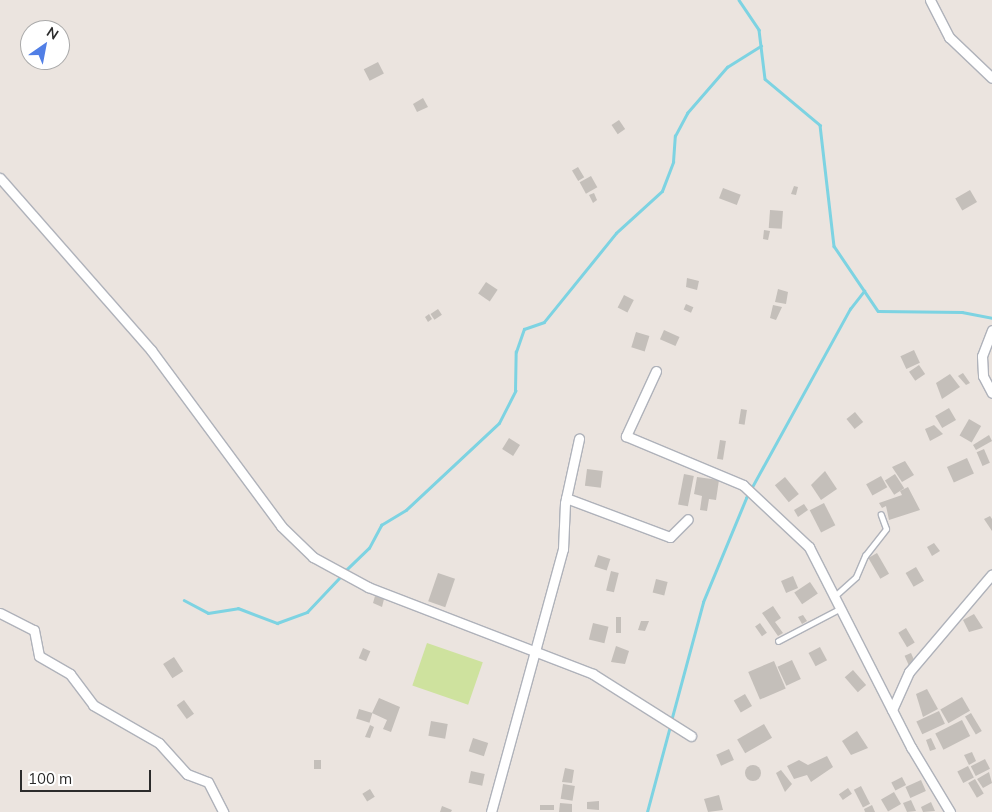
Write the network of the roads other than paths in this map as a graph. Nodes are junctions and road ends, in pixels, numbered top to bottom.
1 (930, 0) edge
2 (992, 78) edge
3 (0, 178) edge
4 (992, 330) edge
5 (656, 371) dead end
6 (992, 393) edge
7 (579, 438) dead end
8 (566, 498) junction
9 (881, 515) dead end
10 (688, 519) dead end
11 (992, 574) edge
12 (835, 596) junction
13 (841, 608) junction
14 (0, 613) edge
15 (778, 641) dead end
16 (532, 654) junction
17 (892, 710) junction
18 (691, 736) dead end
19 (223, 812) edge
20 (492, 812) edge
21 (950, 812) edge

1 - 2 street
3 - 16 street
4 - 6 street
5 - 12 street
7 - 8 street
8 - 10 street
8 - 16 street
9 - 12 lane
11 - 17 street
12 - 13 street
13 - 15 lane
13 - 17 street
14 - 19 street
16 - 18 street
16 - 20 street
17 - 21 street

